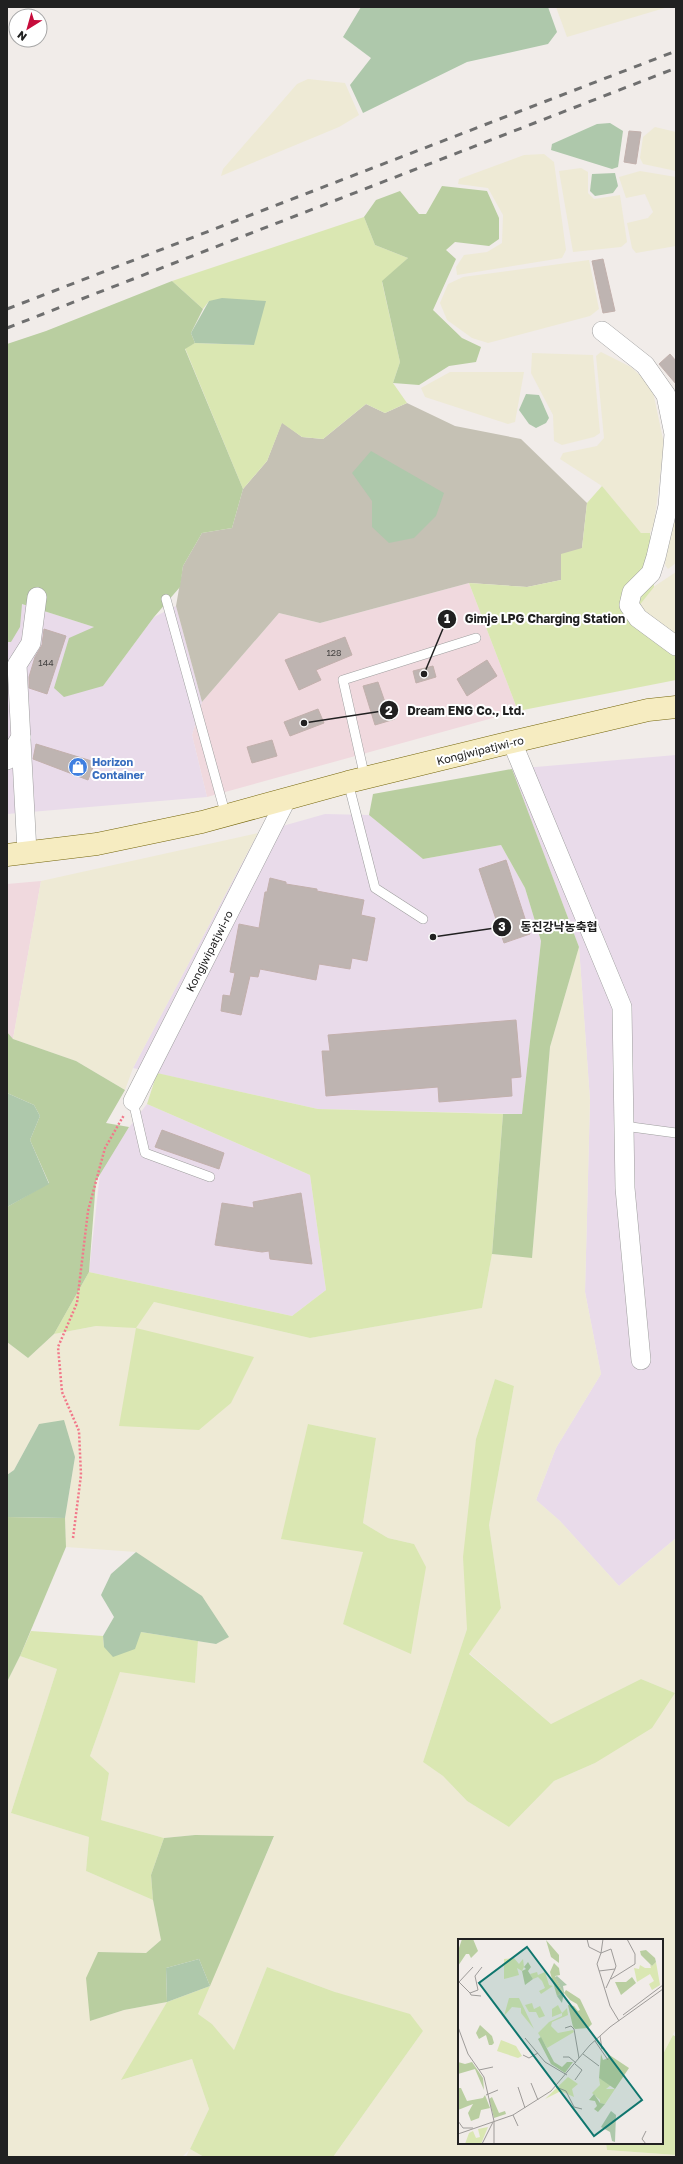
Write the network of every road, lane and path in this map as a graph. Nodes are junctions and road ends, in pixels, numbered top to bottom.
1 (602, 330) dead end
2 (37, 597) dead end
3 (166, 599) dead end
4 (476, 638) dead end
5 (676, 646) edge
6 (676, 707) edge
7 (21, 737) junction
8 (512, 742) junction
9 (7, 760) edge
10 (356, 780) junction
11 (286, 800) junction
12 (226, 816) junction
13 (17, 853) edge
14 (423, 919) dead end
15 (133, 1101) junction
16 (624, 1126) junction
17 (676, 1133) edge
18 (210, 1177) dead end
19 (640, 1360) dead end
20 (73, 1538) dead end

1 - 5 street
2 - 7 street
3 - 12 lane
4 - 10 lane
6 - 8 main road, Kongjwipatjwi-ro
7 - 9 street
7 - 13 street
8 - 10 main road, Kongjwipatjwi-ro
8 - 16 street
10 - 11 main road, Kongjwipatjwi-ro
10 - 14 lane
11 - 12 main road, Kongjwipatjwi-ro
11 - 15 street, Kongjwipatjwi-ro
12 - 13 main road, Kongjwipatjwi-ro
15 - 18 lane
15 - 20 path
16 - 17 lane
16 - 19 street

